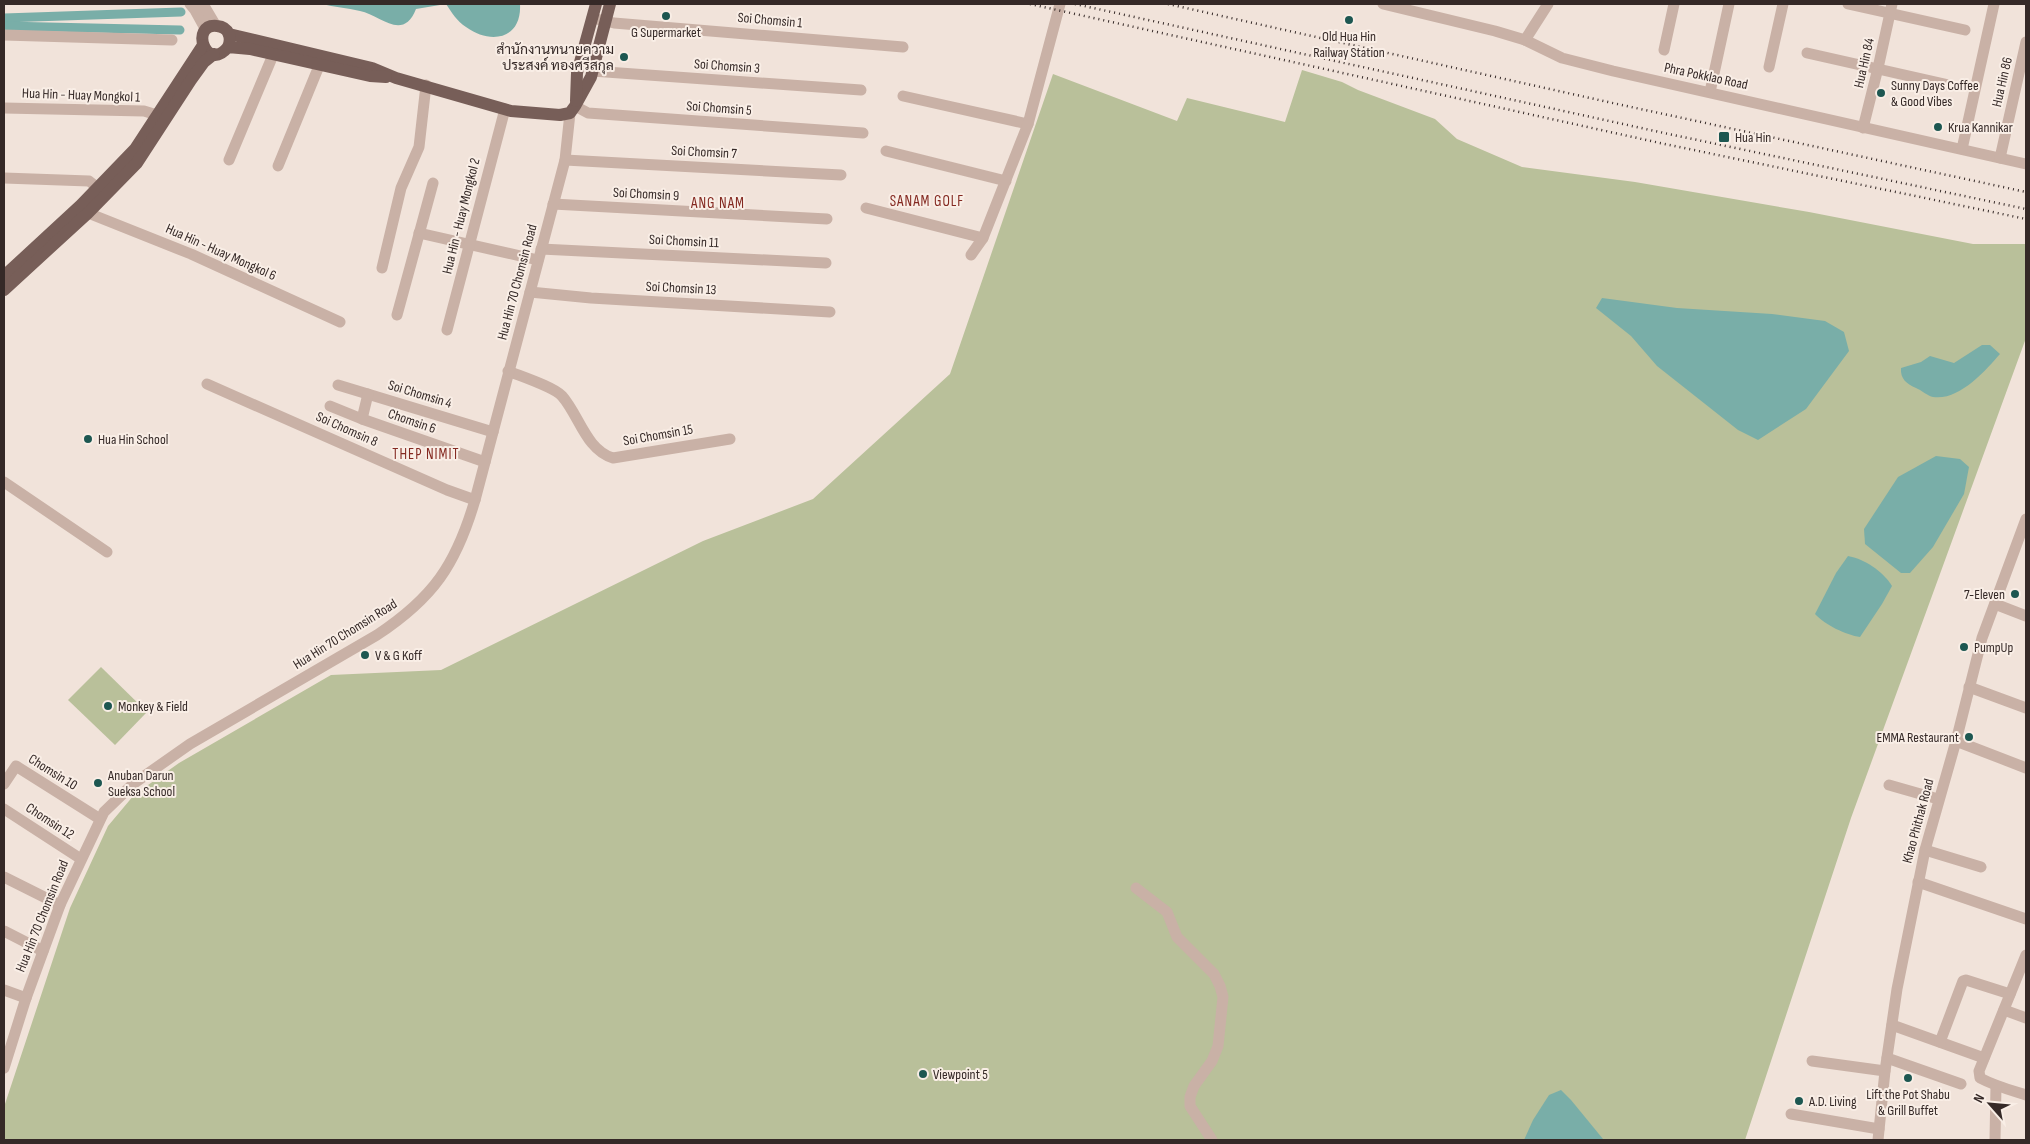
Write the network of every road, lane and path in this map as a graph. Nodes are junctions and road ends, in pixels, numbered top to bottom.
1 (190, 4) edge
2 (204, 4) edge
3 (596, 4) edge
4 (610, 4) edge
5 (1060, 4) edge
6 (1383, 4) edge
7 (1548, 4) edge
8 (1674, 4) edge
9 (1729, 4) edge
10 (1782, 4) edge
11 (1848, 4) edge
12 (1994, 4) edge
13 (1411, 8) edge
14 (1891, 8) edge
15 (592, 18) junction
16 (605, 21) junction
17 (211, 28) junction
18 (1965, 30) dead end
19 (229, 34) junction
20 (4, 35) edge
21 (172, 40) dead end
22 (1525, 40) junction
23 (2026, 42) edge
24 (202, 45) junction
25 (228, 47) junction
26 (903, 47) dead end
27 (1664, 50) dead end
28 (1807, 53) dead end
29 (214, 54) junction
30 (273, 54) junction
31 (319, 66) junction
32 (1770, 67) dead end
33 (1878, 68) junction
34 (592, 71) junction
35 (396, 78) junction
36 (426, 85) junction
37 (1949, 85) dead end
38 (860, 90) dead end
39 (1710, 92) junction
40 (903, 96) dead end
41 (4, 108) edge
42 (505, 109) junction
43 (573, 110) junction
44 (157, 115) junction
45 (1028, 124) junction
46 (1863, 128) junction
47 (863, 133) dead end
48 (1962, 149) junction
49 (886, 151) dead end
50 (2000, 158) junction
51 (229, 160) dead end
52 (565, 160) junction
53 (2026, 164) edge
54 (278, 166) dead end
55 (841, 175) dead end
56 (4, 178) edge
57 (1006, 181) junction
58 (433, 182) dead end
59 (98, 188) junction
60 (553, 204) junction
61 (866, 208) dead end
62 (88, 213) junction
63 (827, 219) dead end
64 (419, 233) junction
65 (983, 238) junction
66 (470, 245) junction
67 (540, 255) junction
68 (971, 255) dead end
69 (826, 263) dead end
70 (382, 268) dead end
71 (4, 276) edge
72 (4, 290) edge
73 (530, 292) junction
74 (830, 312) dead end
75 (397, 315) dead end
76 (340, 322) dead end
77 (447, 330) dead end
78 (508, 371) junction
79 (207, 384) dead end
80 (338, 385) dead end
81 (368, 394) junction
82 (330, 406) dead end
83 (362, 419) junction
84 (494, 432) junction
85 (730, 439) dead end
86 (485, 462) junction
87 (4, 482) edge
88 (475, 500) junction
89 (2026, 519) edge
90 (107, 552) dead end
91 (1995, 604) junction
92 (2026, 616) edge
93 (1968, 687) junction
94 (2026, 708) edge
95 (1956, 741) junction
96 (2026, 768) edge
97 (4, 784) edge
98 (1890, 785) dead end
99 (1938, 799) junction
100 (4, 809) edge
101 (100, 819) junction
102 (1925, 850) junction
103 (81, 859) junction
104 (1981, 867) dead end
105 (4, 877) edge
106 (1918, 882) junction
107 (1136, 888) dead end
108 (60, 905) junction
109 (2026, 919) edge
110 (4, 931) edge
111 (43, 950) junction
112 (2026, 955) edge
113 (4, 990) edge
114 (2010, 994) junction
115 (26, 998) junction
116 (2004, 1010) junction
117 (2026, 1018) edge
118 (1892, 1025) junction
119 (1940, 1042) junction
120 (6, 1050) edge
121 (1887, 1058) junction
122 (1984, 1058) junction
123 (1812, 1061) dead end
124 (4, 1068) edge
125 (1885, 1071) junction
126 (1961, 1084) dead end
127 (1996, 1086) junction
128 (2026, 1094) edge
129 (1791, 1114) dead end
130 (1878, 1135) edge
131 (1212, 1140) edge
132 (1995, 1140) edge

1 - 17 street
2 - 17 street
3 - 15 main road, Hua Hin 70 Chomsin Road
4 - 16 main road, Hua Hin 70 Chomsin Road
5 - 45 street
6 - 13 street, Phra Pokklao Road
7 - 22 street
8 - 27 street
9 - 39 street
10 - 32 street
11 - 14 street
12 - 48 street
13 - 22 street, Phra Pokklao Road
14 - 18 street
14 - 33 street, Hua Hin 84
15 - 16 street, Soi Chomsin 1
15 - 43 main road, Hua Hin 70 Chomsin Road
16 - 26 street, Soi Chomsin 1
16 - 34 main road, Hua Hin 70 Chomsin Road
17 - 19 main road
17 - 24 main road
19 - 25 main road
19 - 35 main road
20 - 21 street
22 - 39 street, Phra Pokklao Road
23 - 50 street, Hua Hin 86
24 - 29 main road
24 - 44 main road
25 - 29 main road
25 - 30 main road
28 - 33 street
29 - 62 main road
30 - 31 main road
30 - 51 street
31 - 35 main road
31 - 54 street
33 - 37 street
33 - 46 street, Hua Hin 84
34 - 38 street, Soi Chomsin 3
34 - 43 main road, Hua Hin 70 Chomsin Road
35 - 36 main road
36 - 42 main road
36 - 70 street
39 - 46 street, Phra Pokklao Road
40 - 45 street
41 - 44 street, Hua Hin - Huay Mongkol 1
42 - 43 main road
42 - 66 street, Hua Hin - Huay Mongkol 2
43 - 47 street, Soi Chomsin 5
43 - 52 street, Hua Hin 70 Chomsin Road
44 - 59 main road
45 - 57 street
46 - 48 street, Phra Pokklao Road
48 - 50 street, Phra Pokklao Road
49 - 57 street
50 - 53 street, Phra Pokklao Road
52 - 55 street, Soi Chomsin 7
52 - 60 street, Hua Hin 70 Chomsin Road
56 - 59 street
57 - 65 street
58 - 64 street
59 - 71 main road
60 - 63 street, Soi Chomsin 9
60 - 67 street, Hua Hin 70 Chomsin Road
61 - 65 street
62 - 72 main road
62 - 76 street, Hua Hin - Huay Mongkol 6
64 - 66 street, Soi Chomsin 11
64 - 75 street
65 - 68 street
66 - 67 street, Soi Chomsin 11
66 - 77 street, Hua Hin - Huay Mongkol 2
67 - 69 street, Soi Chomsin 11
67 - 73 street, Hua Hin 70 Chomsin Road
73 - 74 street, Soi Chomsin 13
73 - 78 street, Hua Hin 70 Chomsin Road
78 - 84 street, Hua Hin 70 Chomsin Road
78 - 85 street, Soi Chomsin 15
79 - 88 street, Soi Chomsin 8
80 - 81 street, Soi Chomsin 4
81 - 83 street
81 - 84 street, Soi Chomsin 4
82 - 83 street, Chomsin 6
83 - 86 street, Chomsin 6
84 - 86 street, Hua Hin 70 Chomsin Road
86 - 88 street, Hua Hin 70 Chomsin Road
87 - 90 street
88 - 101 street, Hua Hin 70 Chomsin Road
89 - 91 street, Khao Phithak Road
91 - 92 street
91 - 93 street, Khao Phithak Road
93 - 94 street
93 - 95 street, Khao Phithak Road
95 - 96 street
95 - 99 street, Khao Phithak Road
97 - 101 street, Chomsin 10
98 - 99 street
99 - 102 street, Khao Phithak Road
100 - 103 street, Chomsin 12
101 - 103 street, Hua Hin 70 Chomsin Road
102 - 104 street
102 - 106 street, Khao Phithak Road
103 - 108 street, Hua Hin 70 Chomsin Road
105 - 108 street
106 - 109 street
106 - 118 street, Khao Phithak Road
107 - 131 street
108 - 111 street, Hua Hin 70 Chomsin Road
110 - 111 street
111 - 115 street, Hua Hin 70 Chomsin Road
112 - 114 street
113 - 115 street
114 - 116 street
114 - 119 street
115 - 120 street, Hua Hin 70 Chomsin Road
116 - 117 street
116 - 122 street
118 - 119 street
118 - 121 street, Khao Phithak Road
119 - 122 street
120 - 124 street, Hua Hin 70 Chomsin Road
121 - 125 street, Khao Phithak Road
121 - 126 street
122 - 127 street
123 - 125 street
125 - 130 street, Khao Phithak Road
127 - 128 street
127 - 132 street
129 - 130 street

